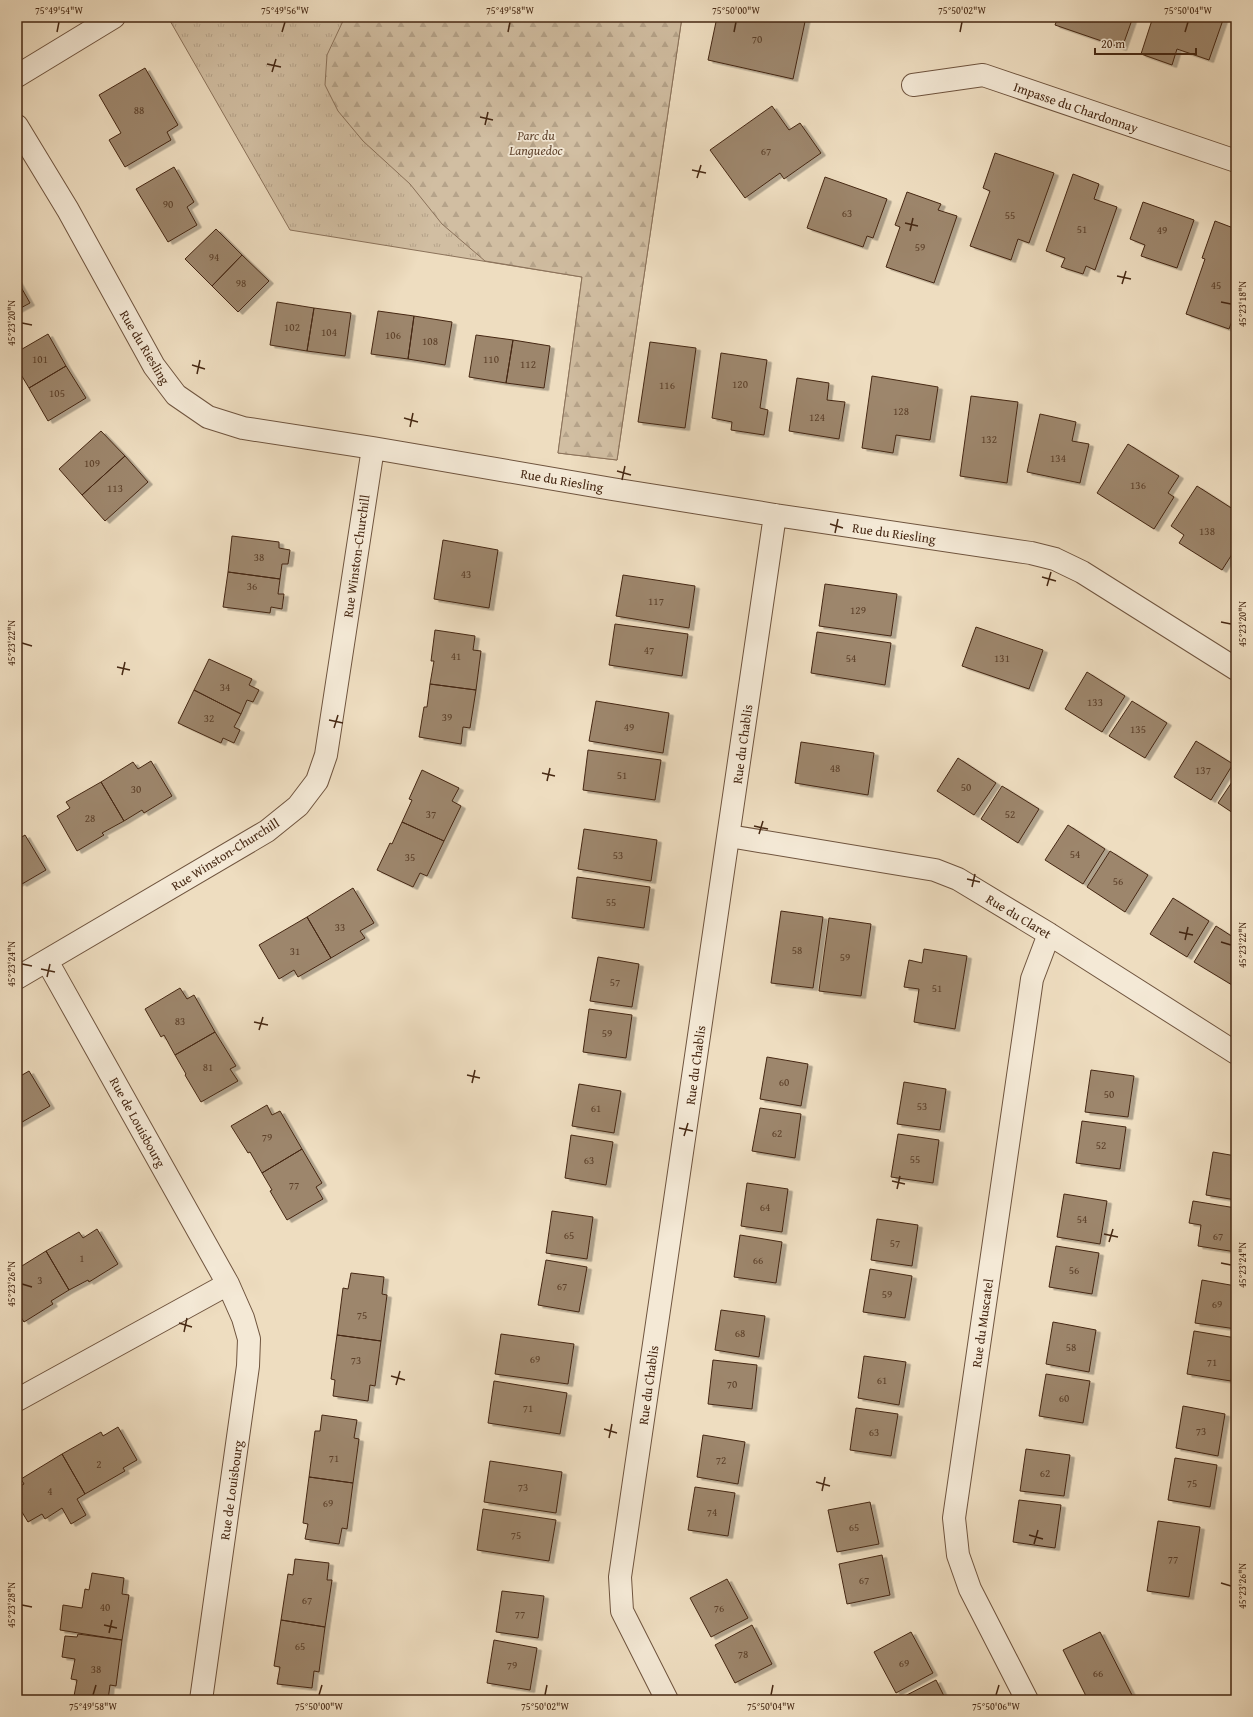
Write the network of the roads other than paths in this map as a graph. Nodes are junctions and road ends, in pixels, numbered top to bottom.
1 (114, 17) edge
2 (17, 76) edge
3 (913, 86) dead end
4 (17, 126) edge
5 (1236, 162) edge
6 (373, 448) junction
7 (775, 515) junction
8 (1236, 669) edge
9 (729, 836) junction
10 (1049, 934) junction
11 (46, 961) junction
12 (17, 978) edge
13 (1236, 1053) edge
14 (228, 1284) junction
15 (17, 1400) edge
16 (201, 1700) edge
17 (667, 1700) edge
18 (1028, 1700) edge

1 - 2 street
3 - 5 street, Impasse du Chardonnay
4 - 6 street, Rue du Riesling
6 - 7 street, Rue du Riesling
6 - 11 street, Rue Winston-Churchill
7 - 8 street, Rue du Riesling
7 - 9 street, Rue du Chablis
9 - 10 street, Rue du Claret
9 - 17 street, Rue du Chablis
10 - 13 street, Rue du Claret
10 - 18 street, Rue du Muscatel
11 - 12 street, Rue Winston-Churchill
11 - 14 street, Rue de Louisbourg
14 - 15 street
14 - 16 street, Rue de Louisbourg

